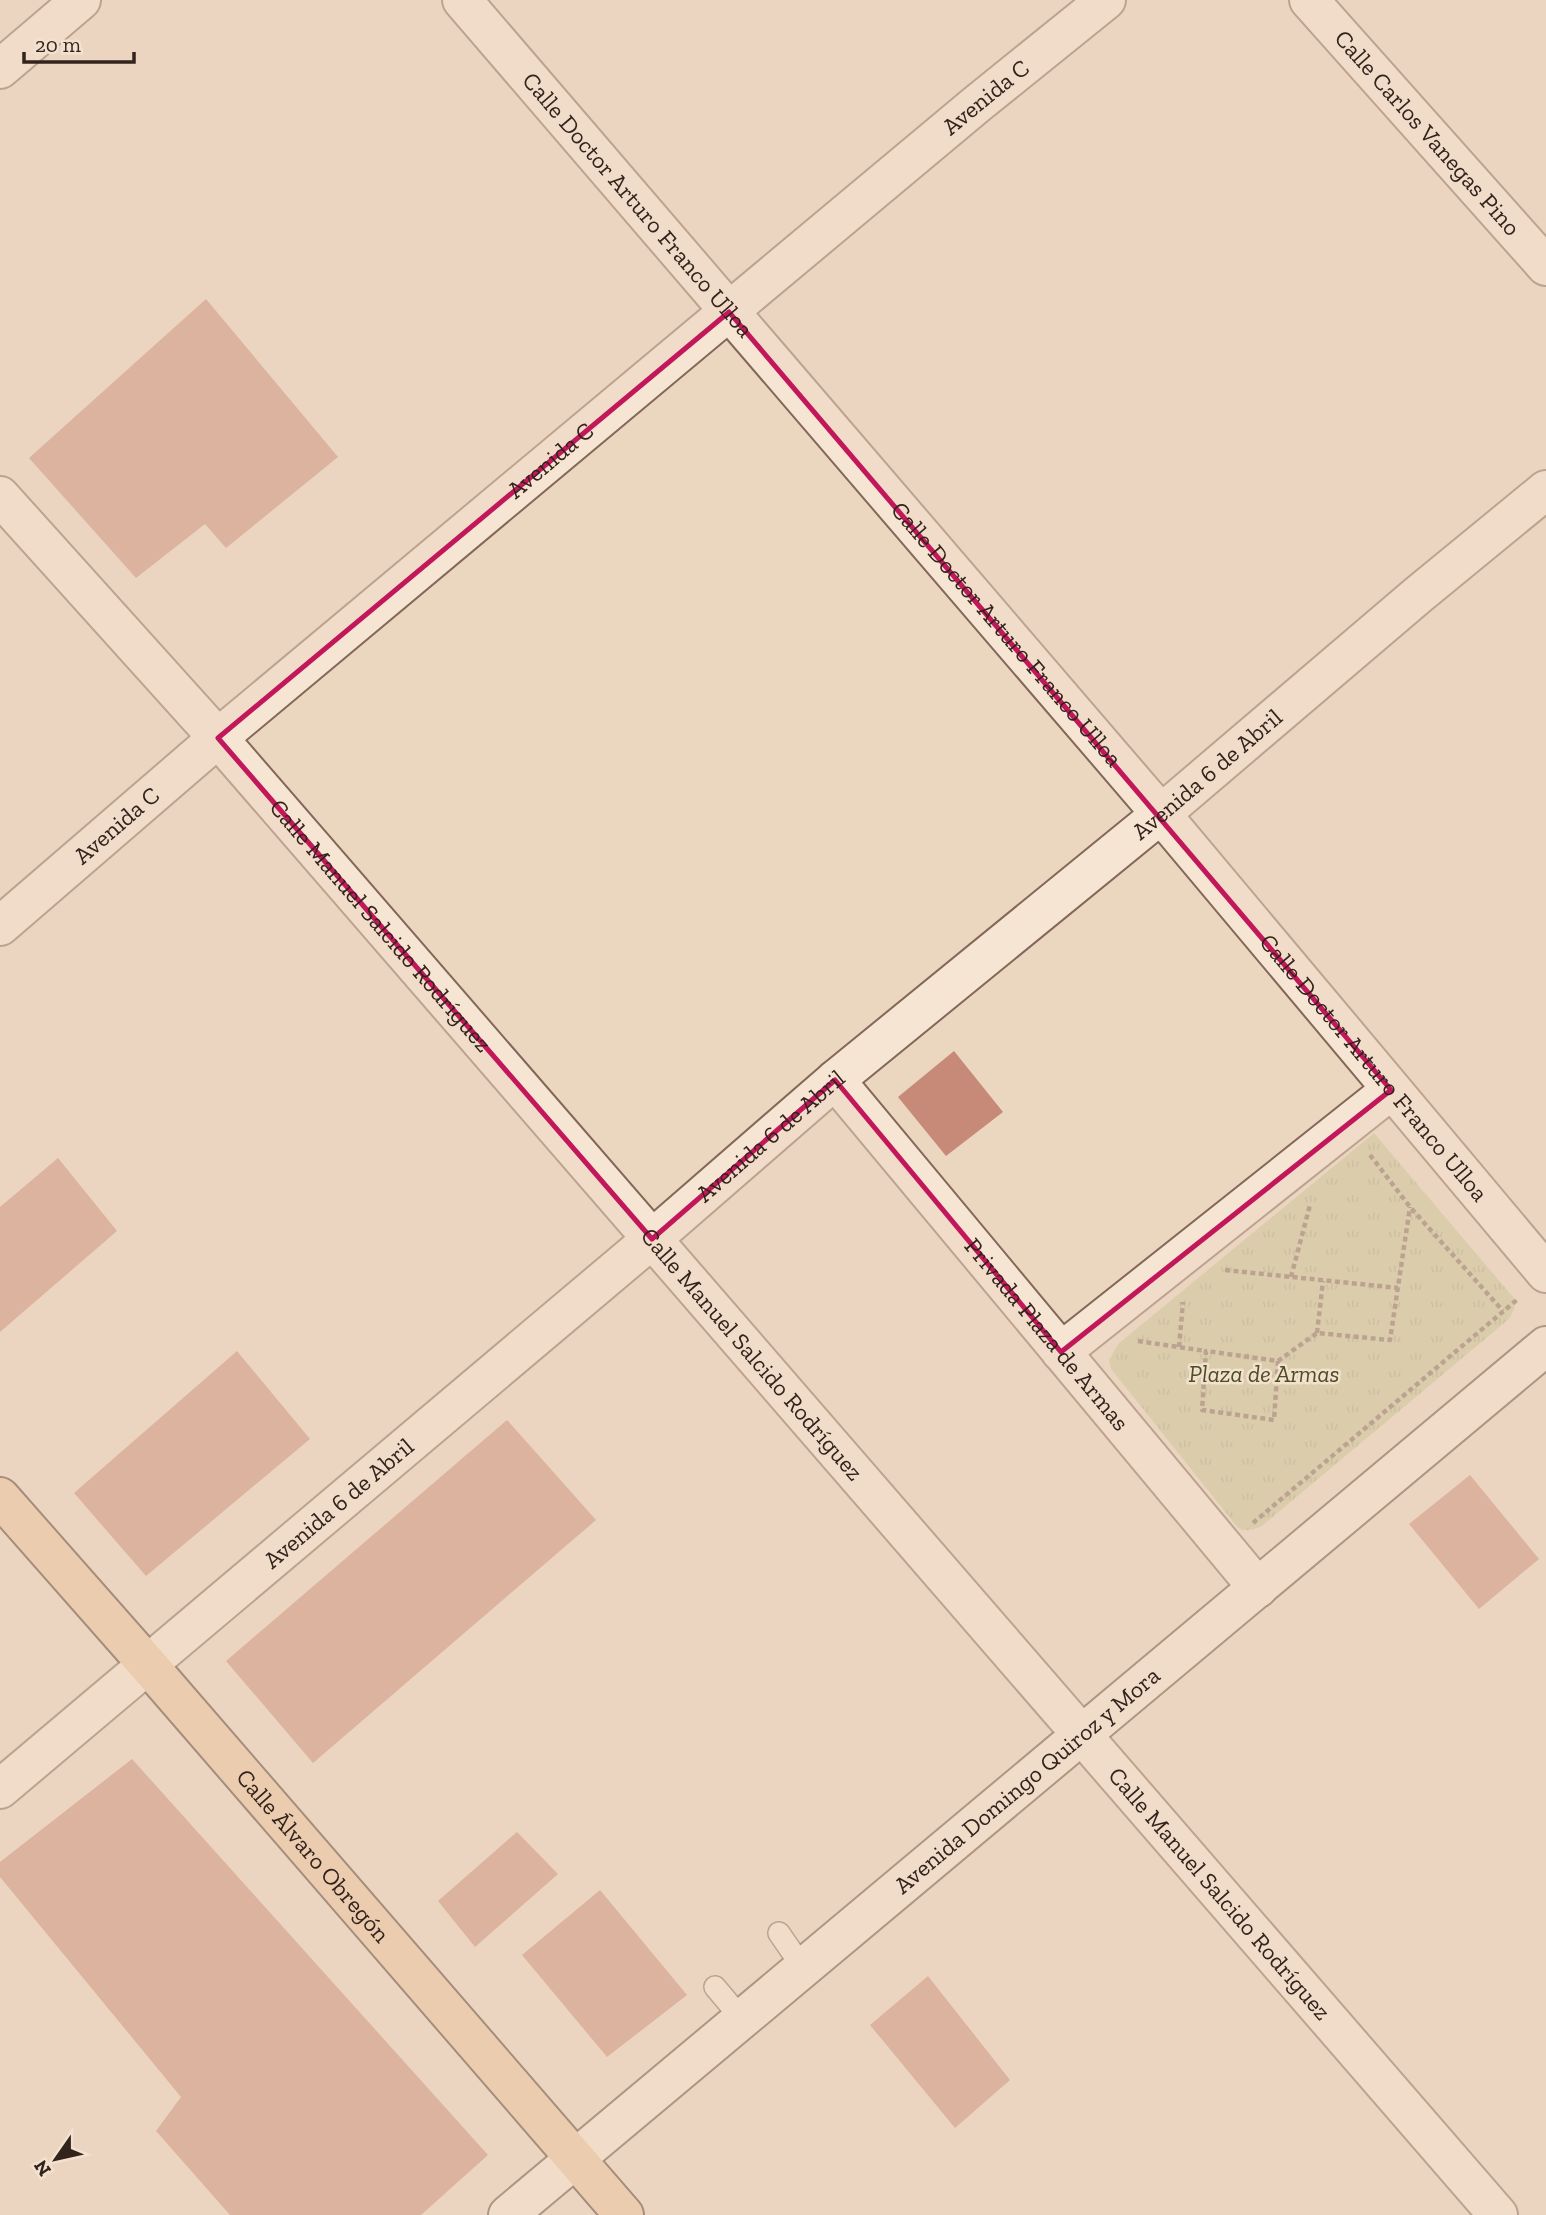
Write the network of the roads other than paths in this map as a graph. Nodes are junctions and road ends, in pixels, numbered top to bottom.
1 (81, 0) edge
2 (462, 0) edge
3 (1106, 0) edge
4 (1309, 0) edge
5 (0, 69) edge
6 (1546, 266) edge
7 (729, 312) junction
8 (1546, 490) edge
9 (0, 496) edge
10 (219, 738) junction
11 (1161, 814) junction
12 (0, 926) edge
13 (835, 1080) junction
14 (1391, 1090) junction
15 (652, 1239) junction
16 (1533, 1285) edge
17 (1546, 1346) edge
18 (1061, 1352) junction
19 (0, 1497) edge
20 (1258, 1588) junction
21 (148, 1665) junction
22 (1082, 1735) junction
23 (0, 1789) edge
24 (779, 1933) dead end
25 (803, 1968) junction
26 (715, 1987) dead end
27 (742, 2019) junction
28 (574, 2160) junction
29 (508, 2215) edge
30 (624, 2215) edge
31 (1498, 2215) edge

1 - 5 street
2 - 7 street, Calle Doctor Arturo Franco Ulloa
3 - 7 street, Avenida C
4 - 6 street, Calle Carlos Vanegas Pino
7 - 10 street, Avenida C
7 - 11 street, Calle Doctor Arturo Franco Ulloa
8 - 11 street, Avenida 6 de Abril
9 - 10 street, Calle Manuel Salcido Rodríguez
10 - 12 street, Avenida C
10 - 15 street, Calle Manuel Salcido Rodríguez
11 - 13 street, Avenida 6 de Abril
11 - 14 street, Calle Doctor Arturo Franco Ulloa
13 - 15 street, Avenida 6 de Abril
13 - 18 street, Privada Plaza de Armas
14 - 16 street, Calle Doctor Arturo Franco Ulloa
14 - 18 street
15 - 21 street, Avenida 6 de Abril
15 - 22 street, Calle Manuel Salcido Rodríguez
17 - 20 street, Avenida Domingo Quiroz y Mora
18 - 20 street, Privada Plaza de Armas
19 - 21 main road, Calle Álvaro Obregón
20 - 22 street, Avenida Domingo Quiroz y Mora
21 - 23 street, Avenida 6 de Abril
21 - 28 main road, Calle Álvaro Obregón
22 - 25 street, Avenida Domingo Quiroz y Mora
22 - 31 street, Calle Manuel Salcido Rodríguez
24 - 25 lane
25 - 27 street, Avenida Domingo Quiroz y Mora
26 - 27 lane
27 - 28 street, Avenida Domingo Quiroz y Mora
28 - 29 street, Avenida Domingo Quiroz y Mora
28 - 30 main road, Calle Álvaro Obregón

